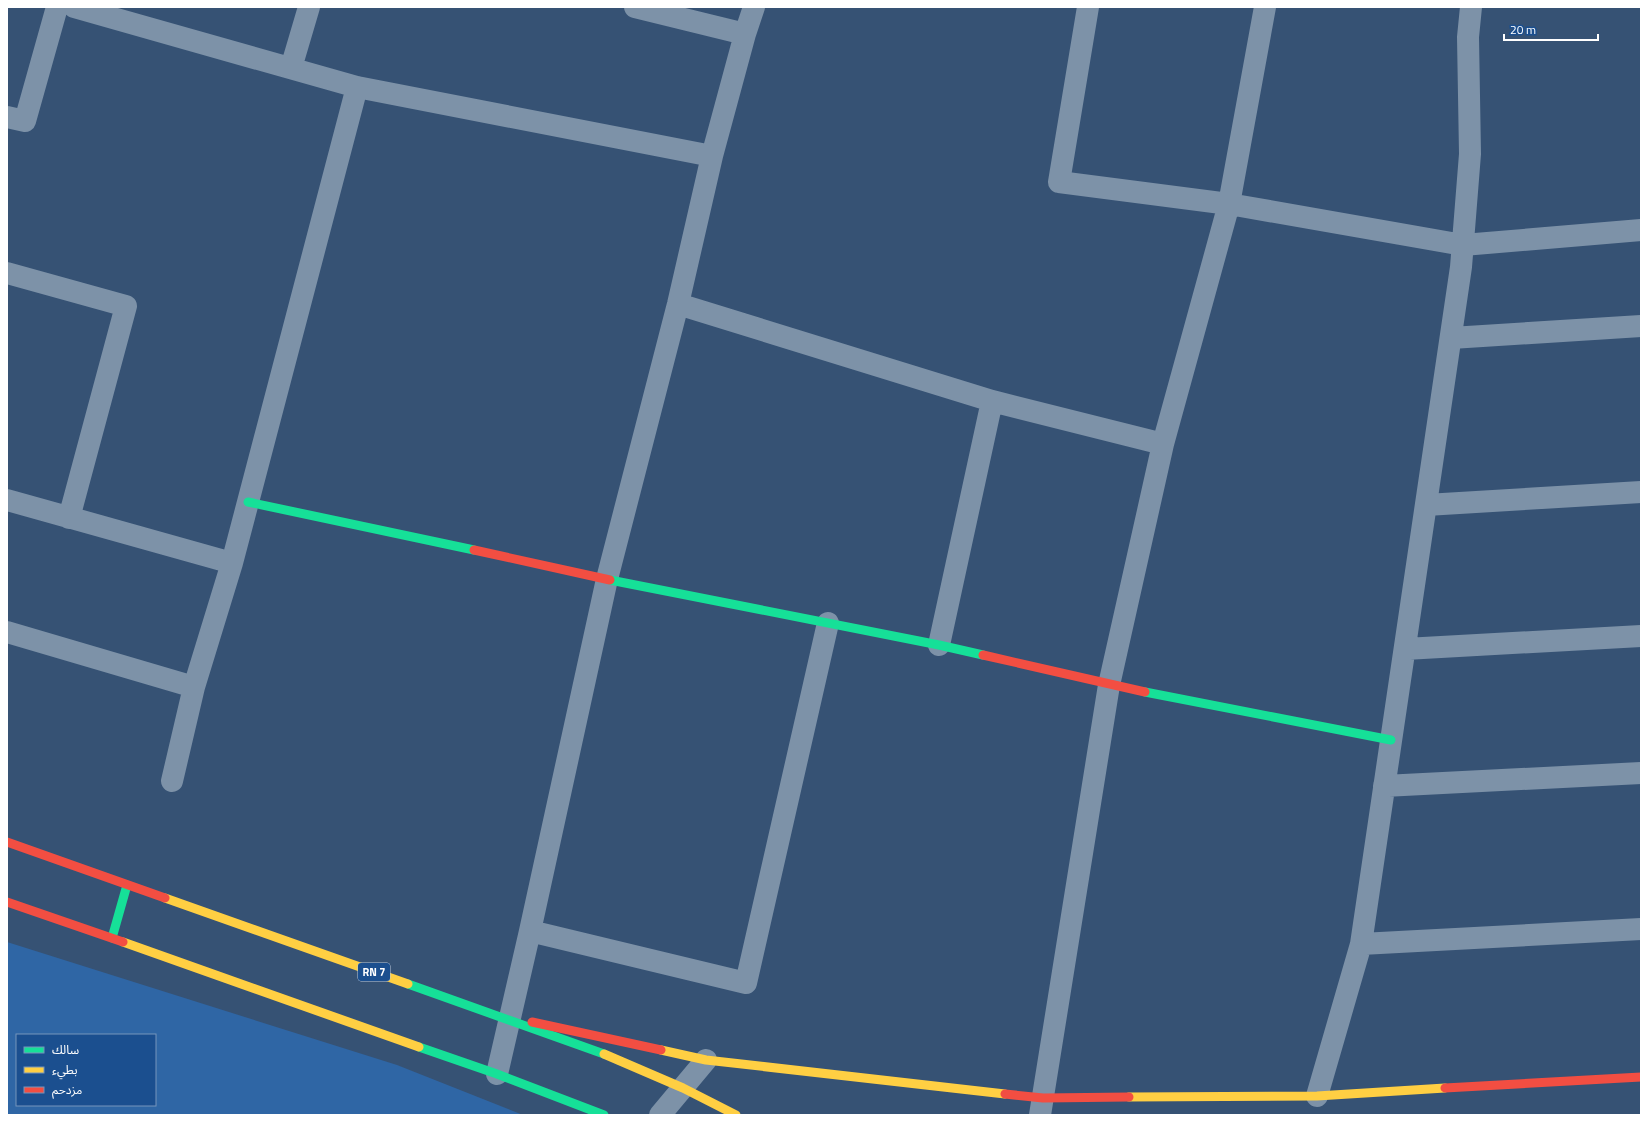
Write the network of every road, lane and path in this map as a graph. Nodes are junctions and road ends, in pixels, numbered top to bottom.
1 (57, 7) edge
2 (74, 7) edge
3 (309, 7) edge
4 (635, 7) edge
5 (754, 7) edge
6 (1088, 7) edge
7 (1265, 7) edge
8 (1471, 7) edge
9 (745, 34) junction
10 (291, 68) junction
11 (357, 87) junction
12 (7, 117) edge
13 (712, 156) junction
14 (1229, 204) junction
15 (1641, 230) edge
16 (1463, 244) junction
17 (7, 273) edge
18 (678, 304) junction
19 (1641, 326) edge
20 (1451, 338) junction
21 (992, 401) junction
22 (1163, 444) junction
23 (1641, 492) edge
24 (7, 500) edge
25 (248, 502) junction
26 (1426, 505) junction
27 (69, 518) junction
28 (232, 563) junction
29 (607, 579) junction
30 (828, 623) junction
31 (7, 632) edge
32 (1641, 636) edge
33 (939, 645) junction
34 (1405, 649) junction
35 (1109, 684) junction
36 (194, 687) junction
37 (1391, 740) junction
38 (1641, 773) edge
39 (172, 781) dead end
40 (1384, 786) junction
41 (7, 842) edge
42 (127, 885) junction
43 (7, 902) edge
44 (1641, 929) edge
45 (530, 931) junction
46 (112, 938) junction
47 (1361, 944) junction
48 (509, 1019) junction
49 (706, 1060) junction
50 (497, 1074) junction
51 (1641, 1077) edge
52 (683, 1088) junction
53 (1317, 1096) junction
54 (1042, 1107) edge
55 (604, 1115) edge
56 (660, 1115) edge
57 (736, 1115) edge

1 - 12 street
2 - 10 street
3 - 10 street
4 - 9 street
5 - 9 street
6 - 14 street
7 - 14 street
8 - 16 street
9 - 13 street
10 - 11 street
11 - 13 street
11 - 25 street
13 - 18 street
14 - 16 street
14 - 22 street
15 - 16 street
16 - 20 street
17 - 27 street
18 - 21 street
18 - 29 street
19 - 20 street
20 - 26 street
21 - 22 street
21 - 33 street
22 - 35 street
23 - 26 street
24 - 27 street
25 - 28 street
25 - 29 main road
26 - 34 street
27 - 28 street
28 - 36 street
29 - 30 main road
29 - 45 street
30 - 33 main road
30 - 45 street
31 - 36 street
32 - 34 street
33 - 35 main road
34 - 37 street
35 - 37 main road
35 - 54 street
36 - 39 street
37 - 40 street
38 - 40 street
40 - 47 street
41 - 42 main road, RN 7
42 - 46 main road
42 - 48 main road, RN 7
43 - 46 main road
44 - 47 street
45 - 48 street
46 - 50 main road
47 - 53 street
48 - 49 main road
48 - 50 street
48 - 52 main road, RN 7
49 - 52 street
49 - 54 main road
50 - 55 main road
51 - 53 main road
52 - 56 street
52 - 57 main road, RN 7
53 - 54 main road

